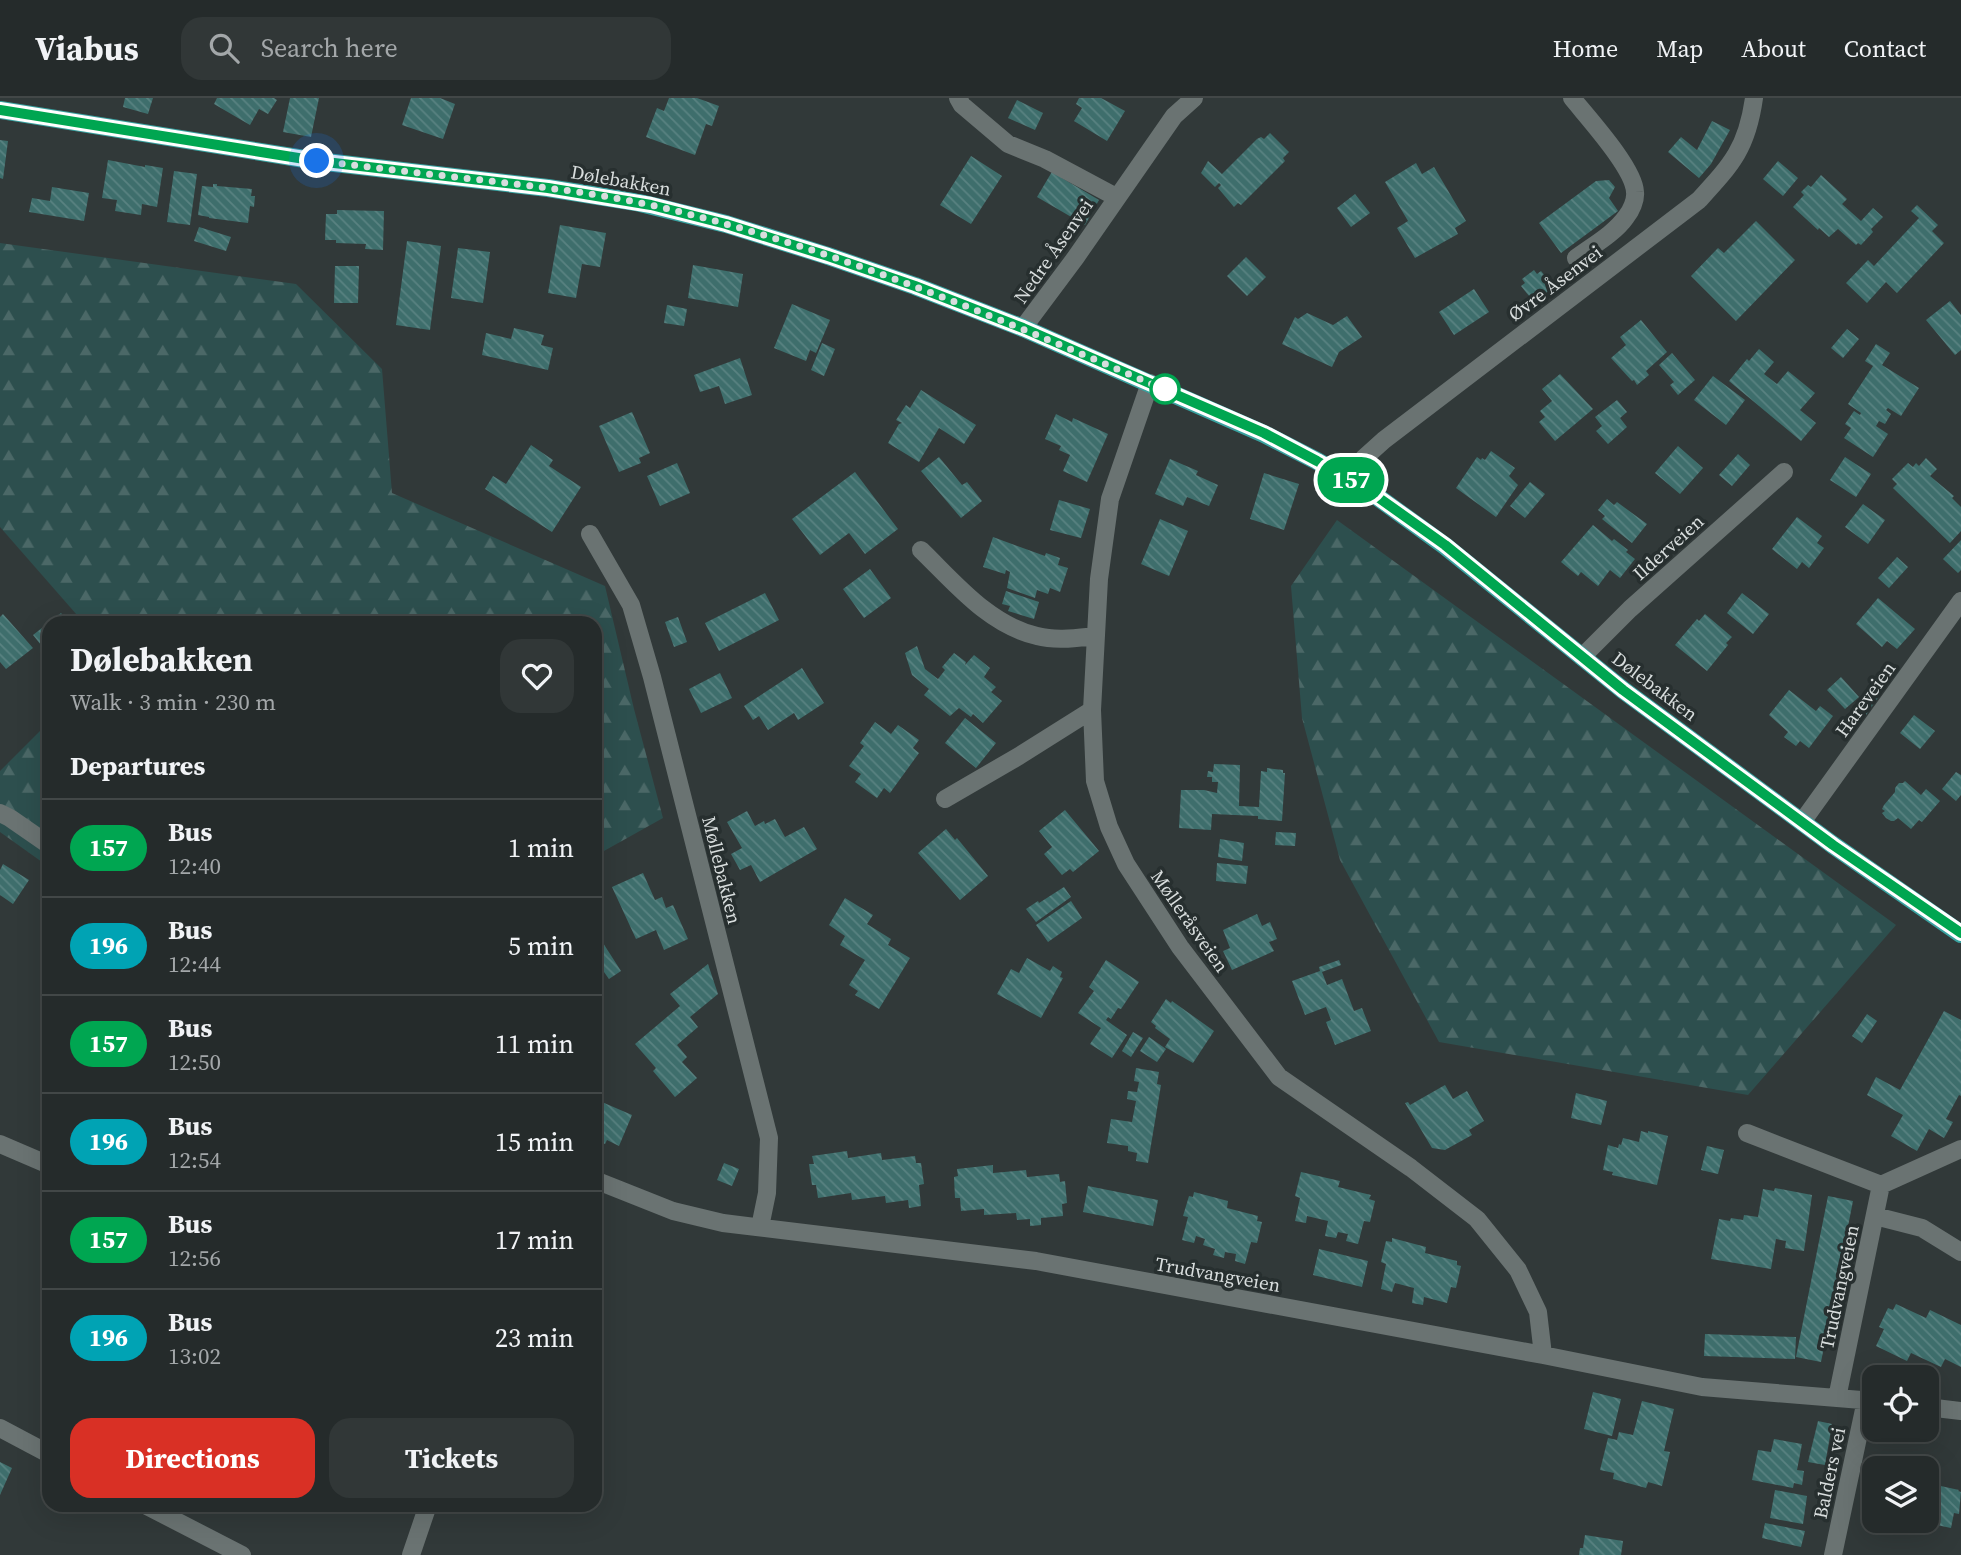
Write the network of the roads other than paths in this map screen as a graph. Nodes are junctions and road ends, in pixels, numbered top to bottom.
1 (958, 98) edge
2 (1194, 98) edge
3 (1572, 98) edge
4 (1754, 98) edge
5 (0, 110) edge
6 (1116, 197) junction
7 (1576, 258) dead end
8 (1023, 328) junction
9 (1150, 383) junction
10 (1784, 472) dead end
11 (1350, 479) junction
12 (590, 534) dead end
13 (921, 550) dead end
14 (1961, 601) edge
15 (1096, 636) junction
16 (1582, 657) junction
17 (1091, 710) junction
18 (945, 799) dead end
19 (0, 813) edge
20 (1802, 822) junction
21 (42, 840) edge
22 (1961, 933) edge
23 (1747, 1133) dead end
24 (0, 1144) edge
25 (1961, 1149) edge
26 (42, 1162) edge
27 (602, 1183) edge
28 (1881, 1185) junction
29 (1875, 1216) junction
30 (760, 1227) junction
31 (1961, 1252) edge
32 (1543, 1355) junction
33 (1837, 1398) junction
34 (1862, 1400) edge
35 (1939, 1408) edge
36 (1961, 1411) edge
37 (0, 1428) edge
38 (1862, 1434) edge
39 (42, 1450) edge
40 (159, 1512) edge
41 (426, 1512) edge
42 (242, 1555) edge
43 (411, 1555) edge
44 (1833, 1555) edge

1 - 6 street, Nedre Åsenvei
2 - 6 street, Nedre Åsenvei
3 - 7 street
4 - 11 street, Øvre Åsenvei
5 - 8 main road, Dølebakken
6 - 8 street, Nedre Åsenvei
8 - 9 main road, Dølebakken
9 - 11 main road, Dølebakken
9 - 15 street, Mølleråsveien
10 - 16 street, Ilderveien
11 - 16 main road, Dølebakken
12 - 30 street, Møllebakken
13 - 15 street
14 - 20 street, Hareveien
15 - 17 street, Mølleråsveien
16 - 20 main road, Dølebakken
17 - 18 street
17 - 32 street, Mølleråsveien
19 - 21 street
20 - 22 main road, Dølebakken
23 - 28 street
24 - 26 street
25 - 28 street
27 - 30 street, Trudvangveien
28 - 29 street, Trudvangveien
29 - 31 street
29 - 33 street, Trudvangveien
30 - 32 street, Trudvangveien
32 - 33 street, Trudvangveien
33 - 34 street, Trudvangveien
35 - 36 street
37 - 39 street
38 - 44 street, Balders vei
40 - 42 street
41 - 43 street

